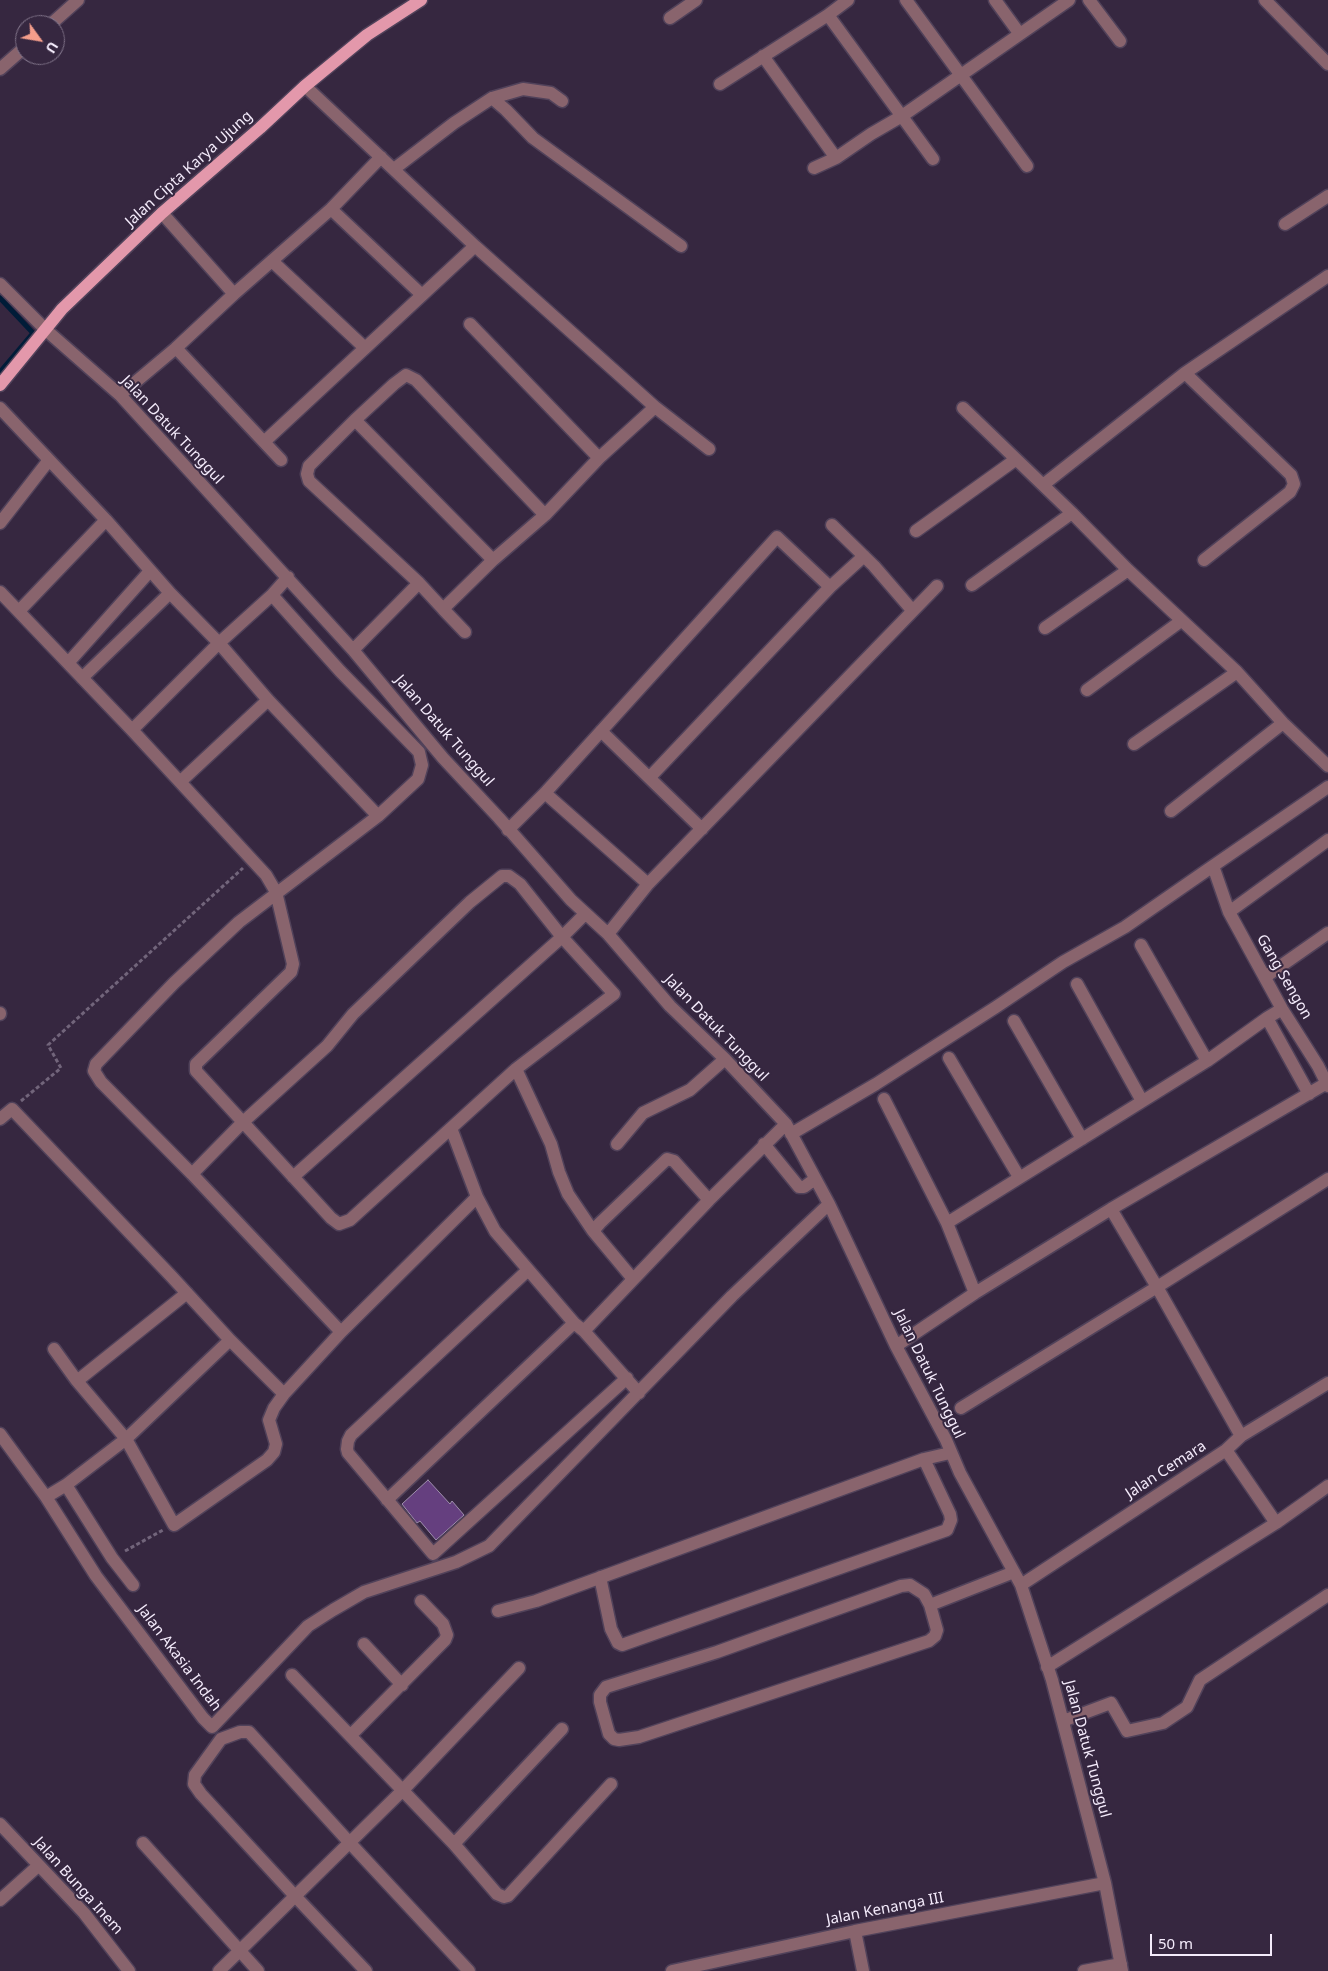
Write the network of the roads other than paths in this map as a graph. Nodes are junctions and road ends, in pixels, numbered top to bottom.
1 (78, 0) edge
2 (421, 0) edge
3 (696, 0) edge
4 (848, 0) edge
5 (906, 0) edge
6 (995, 0) edge
7 (1069, 0) edge
8 (1089, 0) edge
9 (1265, 0) edge
10 (61, 15) edge
11 (828, 15) junction
12 (670, 18) dead end
13 (1019, 33) junction
14 (1120, 41) dead end
15 (15, 56) edge
16 (763, 56) junction
17 (1328, 64) edge
18 (0, 69) edge
19 (960, 74) junction
20 (720, 84) dead end
21 (305, 86) junction
22 (492, 98) junction
23 (562, 101) dead end
24 (902, 116) junction
25 (381, 157) junction
26 (836, 158) junction
27 (933, 159) dead end
28 (1027, 166) dead end
29 (814, 168) dead end
30 (394, 169) junction
31 (1328, 196) edge
32 (331, 209) junction
33 (162, 213) junction
34 (1285, 224) dead end
35 (475, 246) junction
36 (681, 246) dead end
37 (272, 261) junction
38 (1326, 281) edge
39 (0, 284) edge
40 (234, 294) junction
41 (422, 295) junction
42 (470, 324) dead end
43 (46, 330) junction
44 (176, 348) junction
45 (365, 348) junction
46 (1185, 373) junction
47 (0, 385) edge
48 (120, 395) junction
49 (655, 407) junction
50 (0, 408) edge
51 (963, 408) dead end
52 (355, 420) junction
53 (264, 442) junction
54 (709, 449) dead end
55 (599, 458) junction
56 (50, 460) junction
57 (281, 460) dead end
58 (1015, 460) junction
59 (1042, 485) junction
60 (1072, 513) junction
61 (545, 515) junction
62 (106, 520) junction
63 (0, 522) edge
64 (832, 525) dead end
65 (916, 531) dead end
66 (864, 556) junction
67 (493, 560) junction
68 (1204, 560) dead end
69 (1128, 570) junction
70 (150, 571) junction
71 (288, 578) junction
72 (419, 584) junction
73 (972, 585) dead end
74 (937, 586) dead end
75 (830, 587) junction
76 (0, 592) edge
77 (170, 593) junction
78 (272, 595) junction
79 (443, 609) junction
80 (912, 610) junction
81 (19, 611) junction
82 (1181, 621) junction
83 (1045, 628) dead end
84 (465, 632) dead end
85 (219, 643) junction
86 (354, 650) junction
87 (68, 662) junction
88 (1237, 672) junction
89 (82, 678) junction
90 (1087, 690) dead end
91 (268, 700) junction
92 (1283, 723) junction
93 (132, 730) junction
94 (601, 731) junction
95 (1134, 744) dead end
96 (1328, 766) edge
97 (650, 777) junction
98 (180, 782) junction
99 (1328, 787) edge
100 (545, 793) junction
101 (1171, 811) dead end
102 (378, 816) junction
103 (702, 829) junction
104 (508, 830) junction
105 (1328, 840) edge
106 (1213, 866) junction
107 (648, 884) junction
108 (276, 892) junction
109 (1229, 912) junction
110 (585, 914) junction
111 (1328, 932) edge
112 (608, 934) junction
113 (562, 937) junction
114 (1141, 946) dead end
115 (1265, 977) junction
116 (1077, 984) dead end
117 (1282, 1009) junction
118 (1267, 1018) junction
119 (1014, 1021) dead end
120 (949, 1058) dead end
121 (725, 1059) junction
122 (1207, 1061) junction
123 (516, 1069) junction
124 (1327, 1085) edge
125 (1310, 1094) junction
126 (884, 1099) dead end
127 (1142, 1100) junction
128 (0, 1119) edge
129 (242, 1122) junction
130 (451, 1128) junction
131 (789, 1129) junction
132 (1082, 1139) junction
133 (617, 1144) dead end
134 (764, 1144) junction
135 (192, 1174) junction
136 (1019, 1177) junction
137 (293, 1178) junction
138 (816, 1179) junction
139 (1328, 1179) edge
140 (477, 1196) junction
141 (709, 1200) junction
142 (829, 1204) junction
143 (1111, 1210) junction
144 (946, 1222) junction
145 (593, 1231) junction
146 (528, 1270) junction
147 (632, 1279) junction
148 (1157, 1287) junction
149 (975, 1292) junction
150 (187, 1293) junction
151 (579, 1327) junction
152 (341, 1332) junction
153 (230, 1340) junction
154 (896, 1346) junction
155 (54, 1349) dead end
156 (627, 1378) junction
157 (77, 1381) junction
158 (1328, 1383) edge
159 (639, 1393) junction
160 (284, 1394) junction
161 (961, 1408) dead end
162 (0, 1434) edge
163 (1241, 1436) junction
164 (126, 1439) junction
165 (1226, 1450) junction
166 (950, 1453) junction
167 (924, 1459) junction
168 (66, 1485) junction
169 (1328, 1486) edge
170 (46, 1498) junction
171 (387, 1500) junction
172 (1276, 1522) junction
173 (1014, 1572) junction
174 (600, 1577) junction
175 (133, 1585) dead end
176 (1021, 1585) junction
177 (1328, 1595) edge
178 (421, 1601) dead end
179 (930, 1605) junction
180 (498, 1611) dead end
181 (364, 1644) dead end
182 (1047, 1666) junction
183 (519, 1668) dead end
184 (292, 1675) dead end
185 (402, 1685) junction
186 (1063, 1721) junction
187 (212, 1727) junction
188 (562, 1729) dead end
189 (351, 1736) junction
190 (221, 1739) junction
191 (611, 1784) dead end
192 (403, 1790) junction
193 (0, 1824) edge
194 (349, 1842) junction
195 (143, 1843) dead end
196 (454, 1844) junction
197 (38, 1866) junction
198 (1105, 1883) junction
199 (294, 1896) junction
200 (0, 1900) edge
201 (855, 1931) junction
202 (238, 1951) junction
203 (1122, 1967) edge
204 (130, 1971) edge
205 (219, 1971) edge
206 (258, 1971) edge
207 (366, 1971) edge
208 (469, 1971) edge
209 (672, 1971) edge
210 (863, 1971) edge
211 (1084, 1971) edge

1 - 10 street
2 - 21 main road, Jalan Cipta Karya Ujung
3 - 12 street
4 - 11 street
5 - 19 street
6 - 13 street
7 - 13 street
8 - 14 street
9 - 17 street
11 - 16 street
11 - 24 street
13 - 19 street
15 - 18 street
16 - 20 street
16 - 26 street
19 - 24 street
19 - 28 street
21 - 25 street
21 - 33 main road, Jalan Cipta Karya Ujung
22 - 23 street
22 - 30 street
22 - 36 street
24 - 26 street
24 - 27 street
25 - 30 street
25 - 32 street
26 - 29 street
30 - 35 street
31 - 34 street
32 - 37 street
32 - 41 street
33 - 40 street
33 - 43 main road, Jalan Cipta Karya Ujung
35 - 41 street
35 - 49 street
37 - 40 street
37 - 45 street
38 - 46 street
39 - 43 street, Jalan Datuk Tunggul
40 - 44 street
41 - 45 street
42 - 55 street
43 - 47 main road, Jalan Cipta Karya Ujung
43 - 48 street, Jalan Datuk Tunggul
44 - 48 street
44 - 53 street
45 - 53 street
46 - 59 street
46 - 68 street
48 - 71 street, Jalan Datuk Tunggul
49 - 54 street
49 - 55 street
50 - 56 street
51 - 58 street
52 - 61 street
52 - 67 street
52 - 72 street
53 - 57 street
55 - 61 street
56 - 62 street
56 - 63 street
58 - 59 street
58 - 65 street
59 - 60 street
60 - 69 street
60 - 73 street
61 - 67 street
62 - 70 street
62 - 81 street
64 - 66 street
66 - 75 street
66 - 80 street
67 - 79 street
69 - 82 street
69 - 83 street
70 - 77 street
70 - 87 street
71 - 78 street
71 - 86 street, Jalan Datuk Tunggul
72 - 79 street
72 - 86 street
74 - 80 street
75 - 94 street
75 - 97 street
76 - 81 street
77 - 85 street
77 - 89 street
78 - 85 street
78 - 102 street
79 - 84 street
80 - 103 street
81 - 87 street
82 - 88 street
82 - 90 street
85 - 91 street
85 - 93 street
86 - 104 street, Jalan Datuk Tunggul
87 - 89 street
88 - 92 street
88 - 95 street
89 - 93 street
91 - 98 street
91 - 102 street
92 - 96 street
92 - 101 street
93 - 98 street
94 - 97 street
94 - 100 street
97 - 103 street
98 - 108 street
99 - 106 street
100 - 104 street
100 - 107 street
102 - 108 street
103 - 107 street
104 - 110 street, Jalan Datuk Tunggul
105 - 109 street
106 - 109 street, Gang Sengon
106 - 131 street
107 - 112 street
108 - 129 street
108 - 135 street
109 - 115 street, Gang Sengon
110 - 112 street, Jalan Datuk Tunggul
110 - 113 street
111 - 115 street
112 - 121 street, Jalan Datuk Tunggul
113 - 123 street
113 - 129 street
113 - 137 street
114 - 122 street
115 - 117 street, Gang Sengon
116 - 127 street
117 - 118 street
117 - 124 street, Gang Sengon
118 - 122 street
118 - 125 street
119 - 132 street
120 - 136 street
121 - 131 street, Jalan Datuk Tunggul
121 - 133 street
122 - 127 street
123 - 130 street
123 - 145 street
124 - 125 street
125 - 143 street
126 - 144 street
127 - 132 street
128 - 150 street
129 - 135 street
129 - 137 street
130 - 137 street
130 - 140 street
131 - 134 street
131 - 138 street, Jalan Datuk Tunggul
132 - 136 street
134 - 138 street
134 - 141 street
135 - 152 street
136 - 144 street
138 - 142 street, Jalan Datuk Tunggul
139 - 148 street
140 - 146 street
140 - 152 street
141 - 145 street
141 - 147 street
142 - 154 street, Jalan Datuk Tunggul
142 - 159 street, Jalan Akasia Indah
143 - 148 street
143 - 149 street
144 - 149 street
145 - 147 street
146 - 151 street
146 - 171 street
147 - 151 street
148 - 161 street
148 - 163 street
149 - 154 street
150 - 153 street
150 - 157 street
151 - 156 street
151 - 171 street
152 - 160 street
153 - 160 street
153 - 164 street
154 - 166 street, Jalan Datuk Tunggul
155 - 157 street
156 - 159 street
156 - 171 street
157 - 164 street
158 - 163 street, Jalan Cemara
159 - 187 street, Jalan Akasia Indah
160 - 164 street
162 - 170 street, Jalan Akasia Indah
163 - 165 street, Jalan Cemara
164 - 168 street
165 - 172 street
165 - 176 street, Jalan Cemara
166 - 167 street
166 - 173 street, Jalan Datuk Tunggul
167 - 174 street
167 - 174 street
168 - 170 street
168 - 175 street
169 - 172 street
170 - 187 street, Jalan Akasia Indah
172 - 182 street
173 - 176 street, Jalan Datuk Tunggul
173 - 179 street
174 - 180 street
176 - 182 street, Jalan Datuk Tunggul
177 - 186 street
178 - 185 street
179 - 179 street
181 - 185 street
182 - 186 street, Jalan Datuk Tunggul
183 - 192 street
184 - 189 street
185 - 189 street
186 - 198 street, Jalan Datuk Tunggul
187 - 190 street
188 - 196 street
189 - 192 street
190 - 194 street
190 - 199 street
191 - 196 street
192 - 194 street
192 - 196 street
193 - 197 street, Jalan Bunga Inem
194 - 199 street
194 - 208 street
195 - 202 street
197 - 200 street
197 - 204 street, Jalan Bunga Inem
198 - 201 street, Jalan Kenanga III
198 - 203 street, Jalan Datuk Tunggul
199 - 202 street
199 - 207 street
201 - 209 street, Jalan Kenanga III
201 - 210 street
202 - 205 street
202 - 206 street
203 - 211 street

